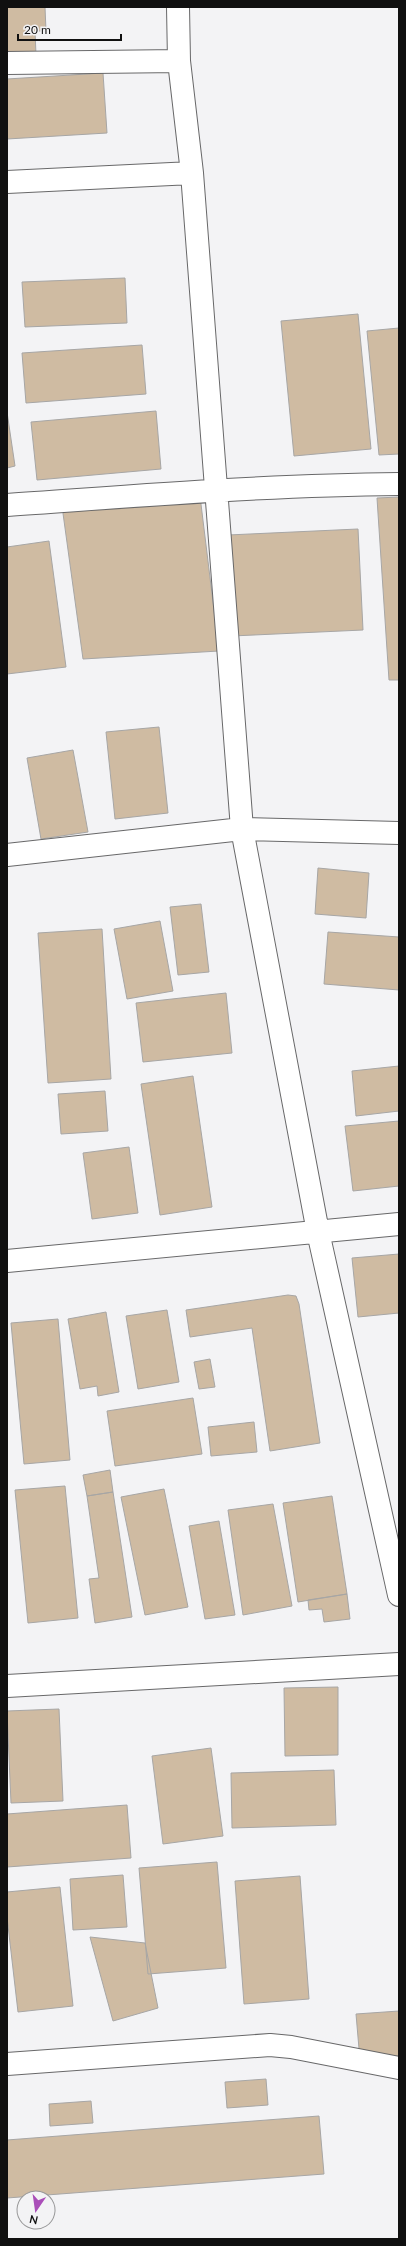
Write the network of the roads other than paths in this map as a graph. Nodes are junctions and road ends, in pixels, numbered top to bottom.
1 (178, 7) edge
2 (179, 61) junction
3 (7, 63) edge
4 (192, 173) junction
5 (7, 182) edge
6 (399, 484) edge
7 (217, 491) junction
8 (7, 506) edge
9 (242, 829) junction
10 (399, 833) edge
11 (7, 854) edge
12 (399, 1224) edge
13 (318, 1232) junction
14 (7, 1261) edge
15 (399, 1595) edge
16 (399, 1664) edge
17 (7, 1686) edge
18 (7, 2064) edge
19 (399, 2068) edge

1 - 2 street
2 - 3 street
2 - 4 street
4 - 5 street
4 - 7 street
6 - 7 street
7 - 8 street
7 - 9 street
9 - 10 street
9 - 11 street
9 - 13 street
12 - 13 street
13 - 14 street
13 - 15 street
16 - 17 street
18 - 19 street

